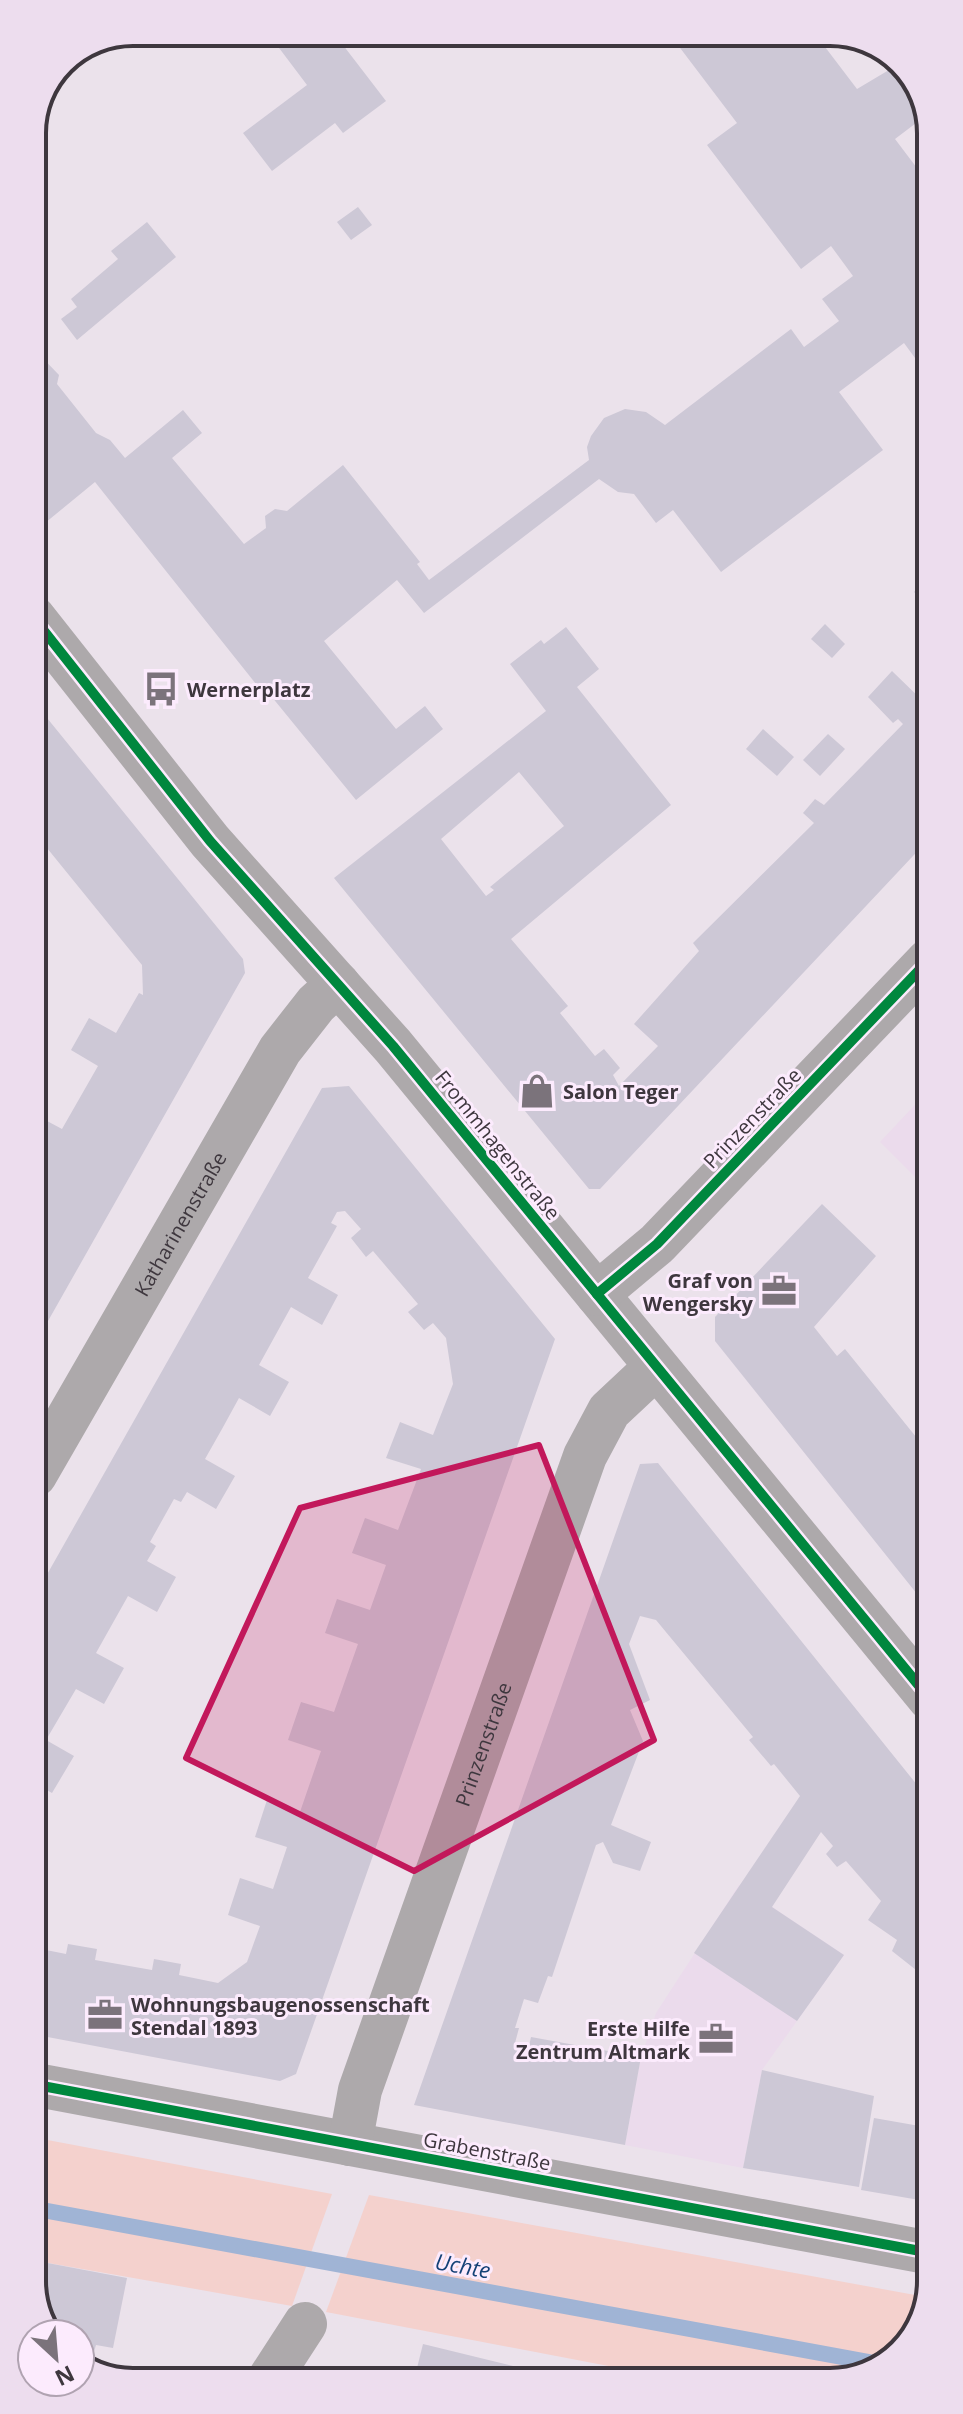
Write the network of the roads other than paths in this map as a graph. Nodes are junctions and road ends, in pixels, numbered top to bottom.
1 (46, 633) edge
2 (917, 972) edge
3 (338, 984) junction
4 (597, 1294) junction
5 (656, 1367) junction
6 (46, 1456) edge
7 (917, 1683) edge
8 (46, 2087) edge
9 (350, 2144) junction
10 (917, 2250) edge
11 (305, 2324) dead end
12 (276, 2368) edge

1 - 3 street, Frommhagenstraße
2 - 4 street, Prinzenstraße
3 - 4 street, Frommhagenstraße
3 - 6 street, Katharinenstraße
4 - 5 street, Frommhagenstraße
5 - 7 street, Frommhagenstraße
5 - 9 street, Prinzenstraße
8 - 9 street, Grabenstraße
9 - 10 street, Grabenstraße
11 - 12 street

